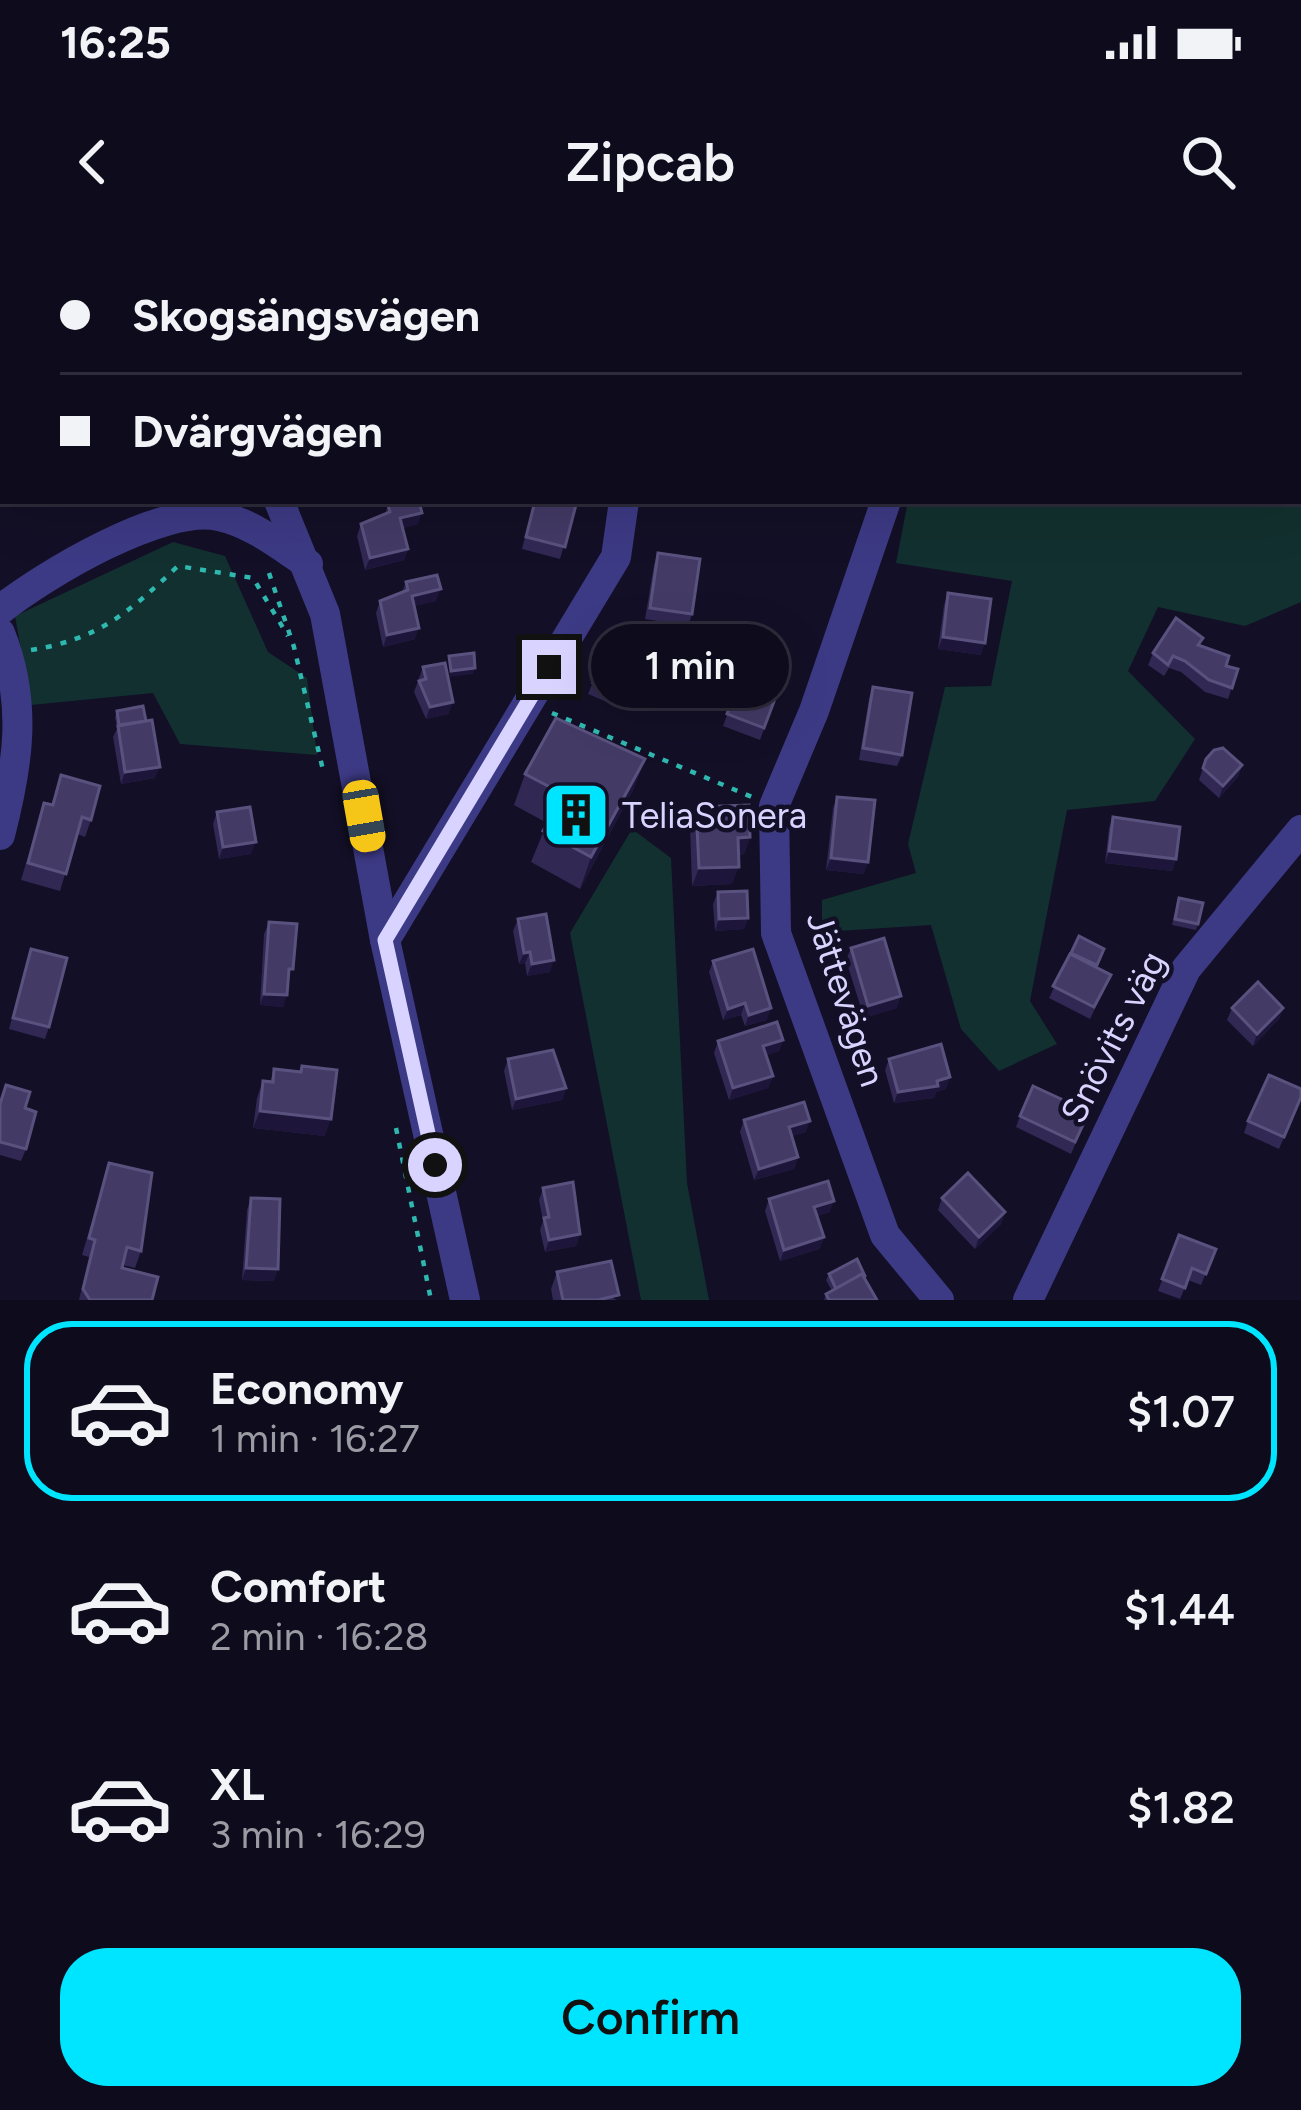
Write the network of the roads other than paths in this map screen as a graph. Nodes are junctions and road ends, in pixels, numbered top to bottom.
1 (280, 504) edge
2 (624, 504) edge
3 (885, 504) edge
4 (218, 508) edge
5 (308, 564) junction
6 (0, 610) edge
7 (4, 644) edge
8 (1301, 830) edge
9 (0, 835) edge
10 (385, 940) junction
11 (464, 1300) edge
12 (939, 1300) edge
13 (1028, 1300) edge

1 - 5 street
2 - 10 street
3 - 12 street, Jättevägen
4 - 5 street
4 - 6 street
5 - 10 street
7 - 9 street
8 - 13 street, Snövits väg
10 - 11 street

